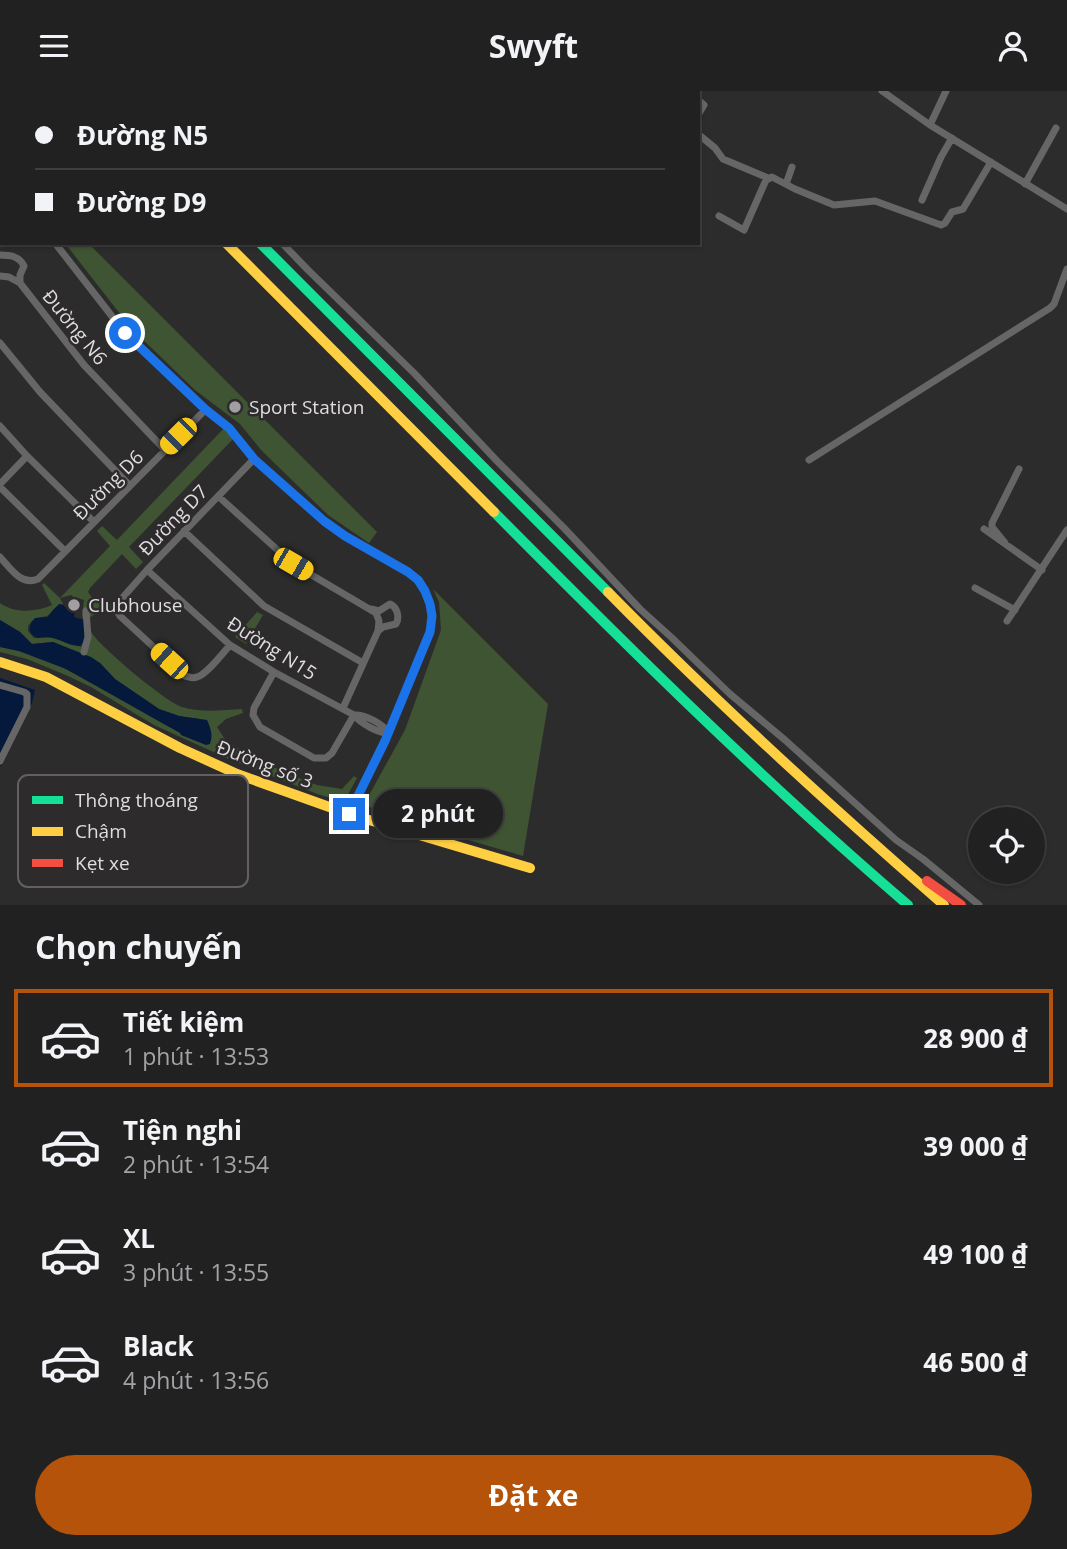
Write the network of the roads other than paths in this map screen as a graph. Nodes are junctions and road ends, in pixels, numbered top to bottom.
1 (882, 91) edge
2 (946, 91) edge
3 (930, 125) junction
4 (1056, 128) dead end
5 (700, 136) edge
6 (952, 138) junction
7 (991, 162) junction
8 (792, 167) dead end
9 (768, 179) junction
10 (786, 184) junction
11 (1025, 184) junction
12 (922, 200) dead end
13 (1067, 209) edge
14 (719, 216) dead end
15 (57, 245) edge
16 (228, 245) edge
17 (262, 245) edge
18 (284, 245) edge
19 (0, 255) edge
20 (1067, 269) edge
21 (0, 277) edge
22 (20, 283) junction
23 (0, 343) edge
24 (205, 409) junction
25 (0, 426) edge
26 (165, 450) junction
27 (27, 456) junction
28 (254, 459) junction
29 (809, 460) dead end
30 (1019, 469) dead end
31 (0, 485) edge
32 (130, 486) junction
33 (218, 496) junction
34 (94, 522) junction
35 (984, 529) dead end
36 (1067, 530) edge
37 (184, 531) junction
38 (1064, 542) edge
39 (1005, 543) junction
40 (65, 551) junction
41 (0, 557) edge
42 (147, 570) junction
43 (1042, 570) junction
44 (975, 588) dead end
45 (372, 609) junction
46 (1015, 610) junction
47 (86, 611) dead end
48 (1007, 621) dead end
49 (378, 631) junction
50 (230, 645) junction
51 (84, 652) dead end
52 (0, 662) edge
53 (363, 663) junction
54 (274, 672) junction
55 (0, 685) edge
56 (344, 708) junction
57 (354, 715) junction
58 (389, 733) junction
59 (0, 761) edge
60 (240, 775) edge
61 (248, 778) edge
62 (349, 814) junction
63 (868, 839) junction
64 (853, 858) junction
65 (530, 869) dead end
66 (897, 905) edge
67 (908, 905) edge
68 (944, 905) edge
69 (961, 905) edge
70 (979, 905) edge

1 - 3 street
2 - 3 street
3 - 6 street
4 - 11 street
5 - 9 street
6 - 7 street
6 - 12 street
7 - 10 street
7 - 11 street
8 - 10 street
9 - 10 street
9 - 14 street
11 - 13 street
15 - 24 street
16 - 64 main road
17 - 63 main road
18 - 70 street
19 - 22 street, Đường N6
20 - 29 street
21 - 22 street, Đường N6
22 - 26 street, Đường N6
23 - 32 street
24 - 26 street, Đường D6
24 - 28 street
25 - 27 street
26 - 32 street, Đường D6
27 - 31 street
27 - 34 street
28 - 33 street, Đường D7
28 - 58 street
30 - 39 street
31 - 40 street
32 - 34 street, Đường D6
33 - 37 street, Đường D7
33 - 45 street
34 - 40 street, Đường D6
35 - 39 street
36 - 38 street
37 - 42 street, Đường D7
37 - 53 street
38 - 43 street
39 - 43 street
40 - 41 street, Đường D6
42 - 50 street, Đường N15
42 - 50 street, Đường D7
43 - 46 street
44 - 46 street
45 - 49 street
45 - 49 street
46 - 48 street
47 - 51 street
49 - 53 street
50 - 54 street, Đường N15
52 - 60 main road, Đường số 3
53 - 56 street
54 - 56 street, Đường N15
54 - 57 street
55 - 59 street
56 - 57 street, Đường N15
57 - 58 street, Đường N15
58 - 62 street
61 - 62 main road, Đường số 3
62 - 65 main road, Đường số 3
63 - 68 main road
63 - 69 main road
64 - 66 main road
64 - 67 main road

